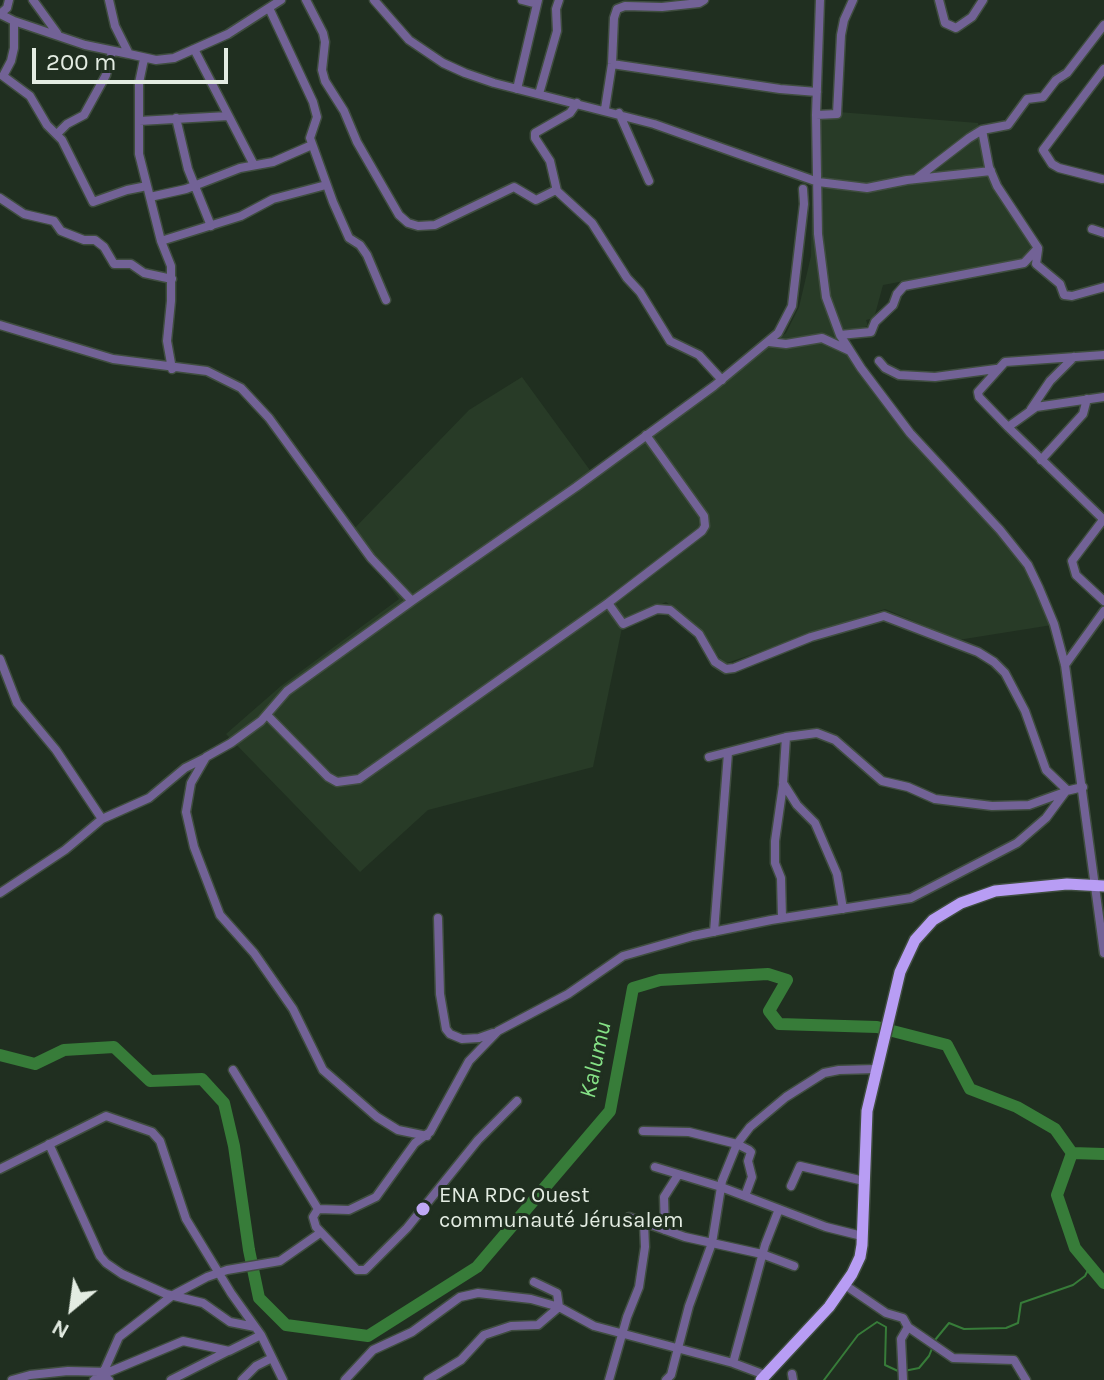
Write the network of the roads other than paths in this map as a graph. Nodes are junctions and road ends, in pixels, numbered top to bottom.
1 (9, 0) edge
2 (33, 0) edge
3 (109, 0) edge
4 (281, 0) edge
5 (306, 0) edge
6 (374, 0) edge
7 (522, 0) edge
8 (559, 0) edge
9 (704, 0) edge
10 (820, 0) edge
11 (853, 0) edge
12 (939, 0) edge
13 (983, 0) edge
14 (538, 2) edge
15 (625, 3) edge
16 (269, 8) junction
17 (14, 21) junction
18 (1104, 25) edge
19 (57, 34) junction
20 (194, 49) junction
21 (112, 52) junction
22 (129, 54) junction
23 (144, 59) junction
24 (612, 64) junction
25 (1104, 69) edge
26 (1, 76) edge
27 (1093, 83) junction
28 (1104, 85) edge
29 (517, 89) junction
30 (817, 92) junction
31 (539, 94) junction
32 (577, 103) junction
33 (605, 109) junction
34 (619, 113) junction
35 (816, 115) junction
36 (228, 116) junction
37 (176, 118) junction
38 (139, 121) junction
39 (982, 130) junction
40 (57, 134) junction
41 (312, 145) junction
42 (254, 165) junction
43 (991, 171) junction
44 (791, 174) junction
45 (1103, 176) edge
46 (916, 179) junction
47 (649, 181) dead end
48 (818, 182) junction
49 (326, 185) junction
50 (147, 186) junction
51 (195, 186) junction
52 (803, 189) junction
53 (556, 190) junction
54 (150, 197) junction
55 (0, 198) edge
56 (818, 200) junction
57 (211, 226) junction
58 (1092, 229) dead end
59 (1104, 233) edge
60 (161, 241) junction
61 (1032, 262) junction
62 (172, 279) junction
63 (1104, 287) edge
64 (386, 300) dead end
65 (0, 325) edge
66 (840, 335) junction
67 (769, 342) junction
68 (848, 351) junction
69 (1104, 355) edge
70 (1074, 357) junction
71 (879, 361) dead end
72 (172, 369) junction
73 (997, 369) junction
74 (722, 380) junction
75 (1104, 397) edge
76 (1087, 399) junction
77 (1031, 409) junction
78 (1008, 427) junction
79 (646, 435) junction
80 (1041, 460) junction
81 (1103, 520) edge
82 (412, 601) junction
83 (1104, 601) edge
84 (608, 603) junction
85 (1104, 611) edge
86 (0, 659) edge
87 (1065, 665) junction
88 (267, 715) junction
89 (786, 737) junction
90 (728, 753) junction
91 (206, 757) junction
92 (709, 757) dead end
93 (783, 783) junction
94 (1083, 787) junction
95 (1066, 791) junction
96 (102, 819) junction
97 (1100, 886) edge
98 (0, 893) edge
99 (843, 909) junction
100 (438, 918) dead end
101 (782, 918) junction
102 (714, 932) junction
103 (1104, 953) edge
104 (498, 1031) junction
105 (876, 1069) junction
106 (233, 1070) dead end
107 (517, 1101) dead end
108 (643, 1131) dead end
109 (427, 1136) junction
110 (49, 1144) junction
111 (737, 1144) junction
112 (655, 1167) dead end
113 (0, 1169) edge
114 (678, 1175) junction
115 (864, 1181) junction
116 (791, 1186) dead end
117 (721, 1187) junction
118 (745, 1196) junction
119 (318, 1209) junction
120 (779, 1209) junction
121 (629, 1217) dead end
122 (644, 1223) junction
123 (665, 1230) junction
124 (320, 1233) junction
125 (862, 1236) junction
126 (712, 1243) junction
127 (762, 1254) junction
128 (794, 1266) dead end
129 (219, 1273) junction
130 (534, 1282) dead end
131 (845, 1285) junction
132 (173, 1295) junction
133 (559, 1307) junction
134 (908, 1327) junction
135 (258, 1331) junction
136 (624, 1334) junction
137 (679, 1348) junction
138 (229, 1351) junction
139 (272, 1358) junction
140 (733, 1363) junction
141 (101, 1378) edge
142 (763, 1378) edge
143 (281, 1379) edge
144 (903, 1379) edge
145 (12, 1380) edge
146 (171, 1380) edge
147 (242, 1380) edge
148 (345, 1380) edge
149 (428, 1380) edge
150 (609, 1380) edge
151 (666, 1380) edge
152 (1026, 1380) edge

1 - 17 street
2 - 19 street
3 - 22 street
4 - 16 street
5 - 53 street
6 - 29 street
7 - 14 street
8 - 31 street
9 - 15 street
10 - 30 street
11 - 35 street
12 - 13 street
14 - 29 street
15 - 24 street
16 - 20 street
16 - 41 street
17 - 19 street
17 - 26 street
18 - 39 street
19 - 21 street
20 - 23 street
20 - 36 street
21 - 22 street
21 - 40 street
22 - 23 street
23 - 38 street
24 - 30 street
24 - 33 street
25 - 27 street
26 - 40 street
27 - 28 street
27 - 45 street
29 - 31 street
30 - 35 street
31 - 32 street
32 - 33 street
32 - 53 street
33 - 34 street
34 - 44 street
34 - 47 street
35 - 48 street
36 - 37 street
36 - 42 street
37 - 38 street
37 - 51 street
38 - 50 street
39 - 43 street
39 - 46 street
40 - 50 street
41 - 42 street
41 - 49 street
42 - 51 street
43 - 46 street
43 - 61 street
44 - 48 street
44 - 52 street
46 - 48 street
48 - 56 street
49 - 57 street
49 - 64 street
50 - 54 street
51 - 54 street
51 - 57 street
52 - 56 street
52 - 67 street
53 - 74 street
54 - 60 street
55 - 62 street
56 - 66 street
57 - 60 street
58 - 59 street
60 - 62 street
61 - 63 street
61 - 66 street
62 - 72 street
65 - 72 street
66 - 68 street
67 - 68 street
67 - 74 street
68 - 87 street
69 - 70 street
70 - 73 street
70 - 77 street
71 - 73 street
72 - 82 street
73 - 78 street
74 - 79 street
75 - 76 street
76 - 77 street
76 - 80 street
77 - 78 street
78 - 80 street
79 - 82 street
79 - 84 street
80 - 81 street
81 - 83 street
82 - 88 street
84 - 88 street
84 - 95 street
85 - 87 street
86 - 96 street
87 - 94 street
88 - 91 street
89 - 90 street
89 - 93 street
89 - 95 street
90 - 92 street
90 - 102 street
91 - 96 street
91 - 109 street
93 - 99 street
93 - 101 street
94 - 95 street
94 - 97 street
95 - 99 street
96 - 98 street
97 - 103 street
97 - 105 main road
99 - 101 street
100 - 104 street
101 - 102 street
102 - 104 street
104 - 109 street
105 - 111 street
105 - 115 main road
106 - 119 street
107 - 124 street
108 - 111 street
109 - 119 street
110 - 113 street
110 - 129 street
110 - 132 street
111 - 117 street
111 - 118 street
112 - 114 street
114 - 117 street
114 - 123 street
115 - 116 street
115 - 125 main road
117 - 118 street
117 - 126 street
118 - 120 street
119 - 124 street
120 - 125 street
120 - 127 street
121 - 122 street
122 - 123 street
122 - 136 street
123 - 126 street
124 - 129 street
125 - 131 main road
126 - 127 street
126 - 137 street
127 - 128 street
127 - 140 street
129 - 132 street
129 - 135 street
130 - 133 street
131 - 134 street
131 - 142 main road
132 - 135 street
132 - 141 street
133 - 136 street
133 - 148 street
133 - 149 street
134 - 144 street
134 - 152 street
135 - 138 street
135 - 139 street
136 - 137 street
136 - 150 street
137 - 140 street
137 - 151 street
138 - 141 street
138 - 146 street
139 - 143 street
139 - 147 street
140 - 142 street
141 - 145 street

